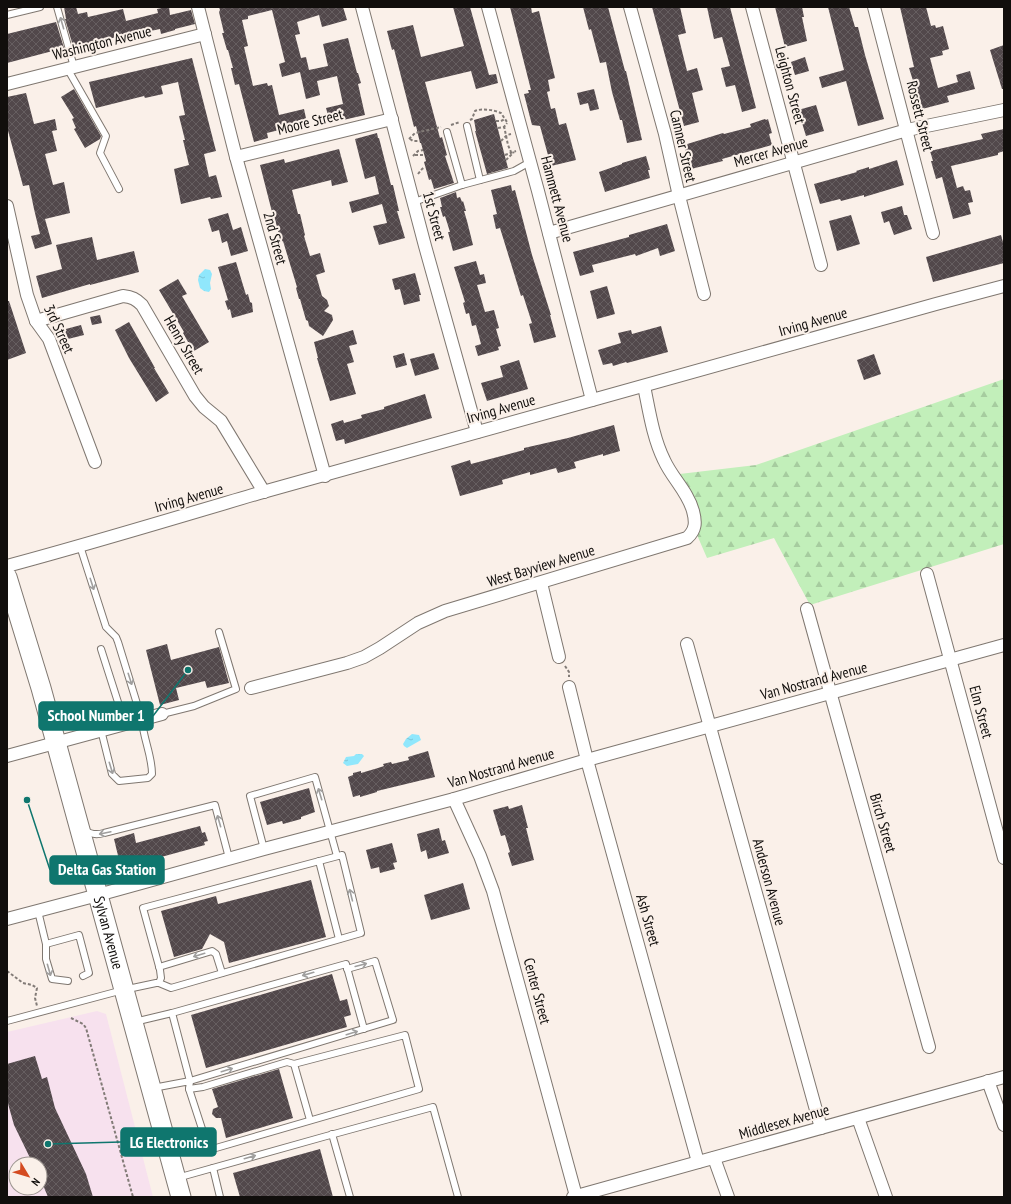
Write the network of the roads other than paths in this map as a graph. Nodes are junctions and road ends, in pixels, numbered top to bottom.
1 (40, 7) edge
2 (57, 7) edge
3 (198, 7) edge
4 (362, 7) edge
5 (488, 7) edge
6 (630, 7) edge
7 (752, 7) edge
8 (874, 7) edge
9 (7, 15) edge
10 (205, 34) junction
11 (71, 68) junction
12 (7, 84) edge
13 (1004, 110) edge
14 (392, 119) junction
15 (467, 124) road end
16 (907, 130) junction
17 (447, 132) dead end
18 (236, 157) junction
19 (530, 162) junction
20 (794, 162) junction
21 (480, 180) junction
22 (462, 185) junction
23 (119, 189) dead end
24 (679, 196) junction
25 (414, 202) junction
26 (7, 206) edge
27 (549, 233) junction
28 (933, 234) dead end
29 (822, 265) dead end
30 (1004, 286) edge
31 (704, 294) dead end
32 (36, 321) junction
33 (644, 386) junction
34 (592, 400) junction
35 (477, 432) junction
36 (95, 462) dead end
37 (325, 476) junction
38 (264, 492) junction
39 (80, 546) junction
40 (7, 566) edge
41 (927, 574) dead end
42 (7, 577) edge
43 (540, 582) junction
44 (807, 609) dead end
45 (219, 632) dead end
46 (687, 644) dead end
47 (1004, 645) edge
48 (101, 649) dead end
49 (560, 657) road end
50 (950, 660) junction
51 (569, 687) road end
52 (251, 688) dead end
53 (830, 693) junction
54 (162, 714) joint
55 (142, 720) junction
56 (125, 724) junction
57 (710, 726) junction
58 (101, 730) junction
59 (56, 743) junction
60 (7, 756) edge
61 (587, 760) junction
62 (454, 799) junction
63 (78, 825) junction
64 (331, 832) junction
65 (264, 849) junction
66 (338, 856) junction
67 (229, 858) junction
68 (1004, 858) edge
69 (319, 861) junction
70 (98, 895) junction
71 (38, 911) junction
72 (7, 919) edge
73 (339, 939) junction
74 (46, 944) junction
75 (346, 966) junction
76 (159, 967) junction
77 (222, 973) junction
78 (83, 976) dead end
79 (68, 981) dead end
80 (159, 983) junction
81 (123, 990) junction
82 (224, 998) junction
83 (225, 1005) dead end
84 (172, 1013) junction
85 (7, 1021) edge
86 (132, 1022) junction
87 (364, 1029) junction
88 (929, 1047) dead end
89 (294, 1064) junction
90 (1004, 1077) edge
91 (190, 1081) junction
92 (988, 1081) junction
93 (151, 1088) junction
94 (189, 1089) junction
95 (858, 1118) junction
96 (310, 1120) junction
97 (1004, 1125) edge
98 (821, 1128) junction
99 (332, 1134) junction
100 (205, 1138) junction
101 (167, 1147) junction
102 (714, 1158) junction
103 (698, 1162) junction
104 (212, 1168) junction
105 (176, 1178) junction
106 (591, 1195) edge
107 (181, 1197) edge
108 (220, 1197) edge
109 (350, 1197) edge
110 (458, 1197) edge
111 (575, 1197) edge
112 (728, 1197) edge
113 (886, 1197) edge

1 - 9 lane
11 -> 2 lane
3 - 10 street, 2nd Street
4 - 14 street, 1st Street
5 - 19 street, Hammett Avenue
6 - 24 street, Camner Street
7 - 20 street, Leighton Street
8 - 16 street, Rossett Street
10 - 11 street, Washington Avenue
10 - 18 street, 2nd Street
11 - 12 street, Washington Avenue
11 - 23 lane
13 - 16 street, Mercer Avenue
14 - 18 street, Moore Street
14 - 25 street, 1st Street
15 - 21 lane
16 - 20 street, Mercer Avenue
16 - 28 street, Rossett Street
17 - 22 lane
18 - 37 street, 2nd Street
19 - 21 lane
19 - 27 street, Hammett Avenue
20 - 24 street, Mercer Avenue
20 - 29 street, Leighton Street
21 - 22 lane
22 - 25 lane
24 - 27 street, Mercer Avenue
24 - 31 street, Camner Street
25 - 35 street, 1st Street
26 - 32 street, 3rd Street
27 - 34 street, Hammett Avenue
30 - 33 street, Irving Avenue
32 - 36 street, 3rd Street
32 - 38 street, Henry Street
33 - 34 street, Irving Avenue
33 - 43 street, West Bayview Avenue
34 - 35 street, Irving Avenue
35 - 37 street, Irving Avenue
37 - 38 street, Irving Avenue
38 - 39 street, Irving Avenue
39 - 40 street, Irving Avenue
39 -> 55 lane
41 - 50 street, Elm Street
42 - 59 main road, Sylvan Avenue
43 - 49 street
43 - 52 street, West Bayview Avenue
44 - 53 street, Birch Street
45 - 54 lane
46 - 57 street, Anderson Avenue
47 - 50 street, Van Nostrand Avenue
48 - 56 lane
50 - 53 street, Van Nostrand Avenue
50 - 68 street, Elm Street
51 - 61 street, Ash Street
53 - 57 street, Van Nostrand Avenue
53 - 88 street, Birch Street
54 - 55 street
55 - 56 street
58 -> 55 lane
56 - 58 street
57 - 61 street, Van Nostrand Avenue
57 - 98 street, Anderson Avenue
58 - 59 street
59 - 60 street
59 - 63 main road, Sylvan Avenue
61 - 62 street, Van Nostrand Avenue
61 - 103 street, Ash Street
62 - 64 street, Van Nostrand Avenue
62 - 111 street, Center Street
67 -> 63 lane
63 - 70 main road, Sylvan Avenue
64 - 65 street, Van Nostrand Avenue
64 -> 65 lane
64 - 66 lane
65 - 67 street, Van Nostrand Avenue
66 - 69 lane
73 -> 66 lane
67 - 70 street, Van Nostrand Avenue
69 - 73 lane
69 - 76 lane
70 - 71 street, Van Nostrand Avenue
70 - 81 main road, Sylvan Avenue
71 - 72 street, Van Nostrand Avenue
71 - 74 lane
73 - 77 lane
74 - 78 lane
74 -> 79 lane
75 -> 82 lane
75 - 87 lane
75 -> 87 lane
77 -> 76 lane
76 - 80 lane
77 - 80 lane
80 - 81 lane
81 - 85 lane
81 - 86 main road, Sylvan Avenue
82 - 83 lane
82 - 84 lane
84 - 86 lane
84 - 91 lane
86 - 93 main road, Sylvan Avenue
91 -> 87 lane
89 - 94 lane
89 - 96 lane
89 - 96 lane
90 - 92 street, Middlesex Avenue
91 - 93 lane
91 - 94 lane
92 - 95 street, Middlesex Avenue
92 - 97 street
93 - 101 main road, Sylvan Avenue
94 - 100 lane
95 - 98 street, Middlesex Avenue
95 - 113 street
96 - 100 lane
98 - 102 street, Middlesex Avenue
104 -> 99 lane
99 - 109 lane
99 - 110 lane
100 - 101 lane
101 - 105 main road, Sylvan Avenue
102 - 103 street, Middlesex Avenue
102 - 112 street
103 - 106 street, Middlesex Avenue
104 - 105 lane
104 - 108 lane
105 - 107 main road, Sylvan Avenue
106 - 111 street, Middlesex Avenue

